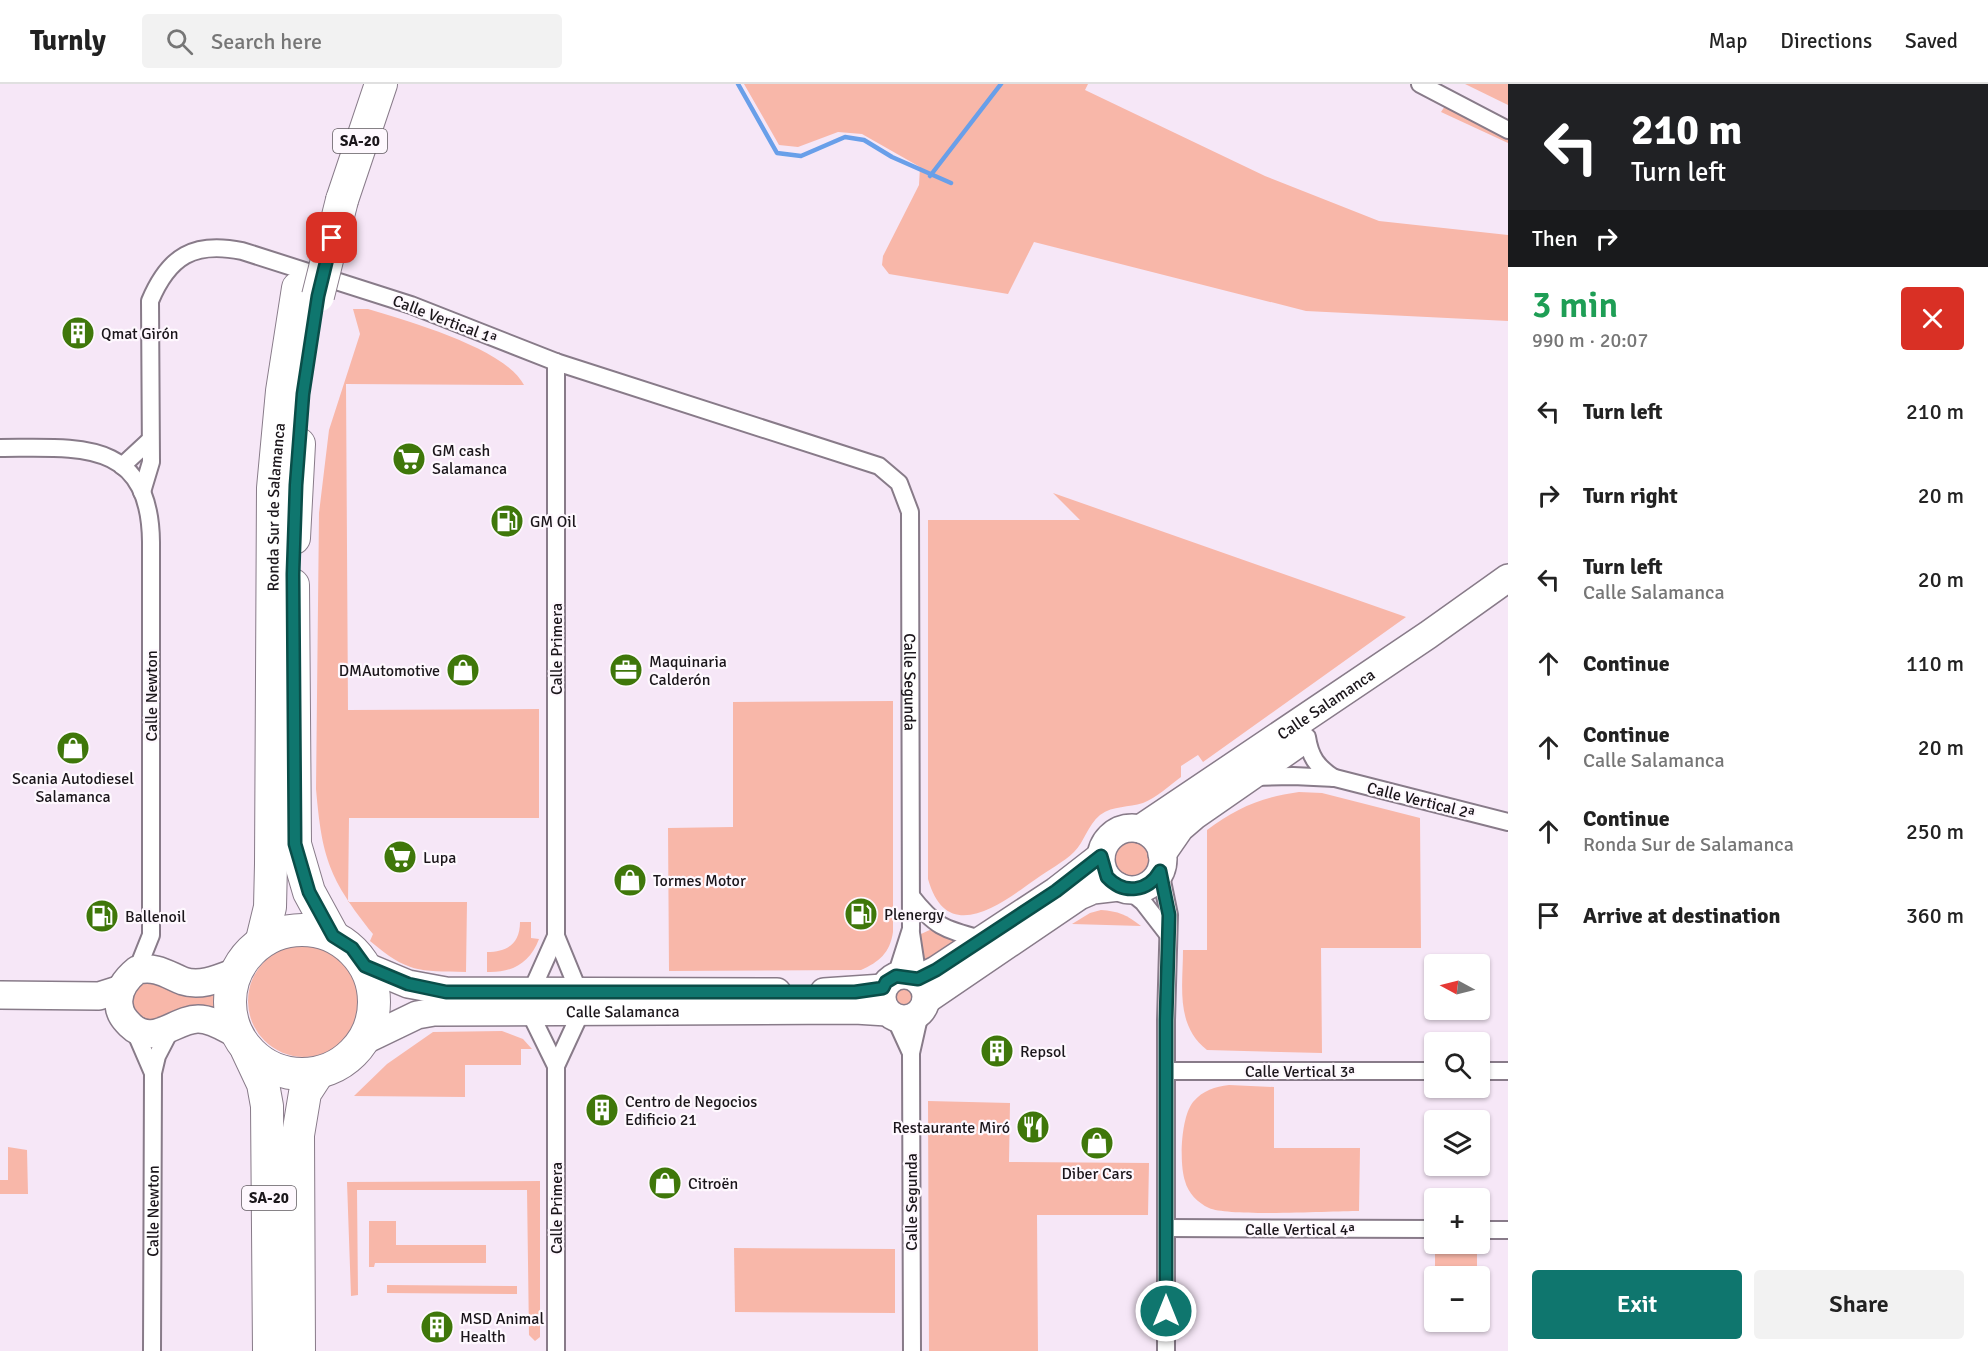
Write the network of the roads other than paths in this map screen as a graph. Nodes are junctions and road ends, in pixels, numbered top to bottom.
1 (359, 84) edge
2 (381, 84) edge
3 (1420, 84) edge
4 (1508, 130) edge
5 (332, 197) junction
6 (308, 292) junction
7 (556, 362) junction
8 (149, 441) junction
9 (0, 448) edge
10 (122, 466) junction
11 (891, 474) joint
12 (142, 492) junction
13 (1503, 587) edge
14 (1433, 641) junction
15 (1307, 737) junction
16 (1250, 777) junction
17 (1335, 778) junction
18 (1508, 822) edge
19 (1140, 829) junction
20 (1101, 856) junction
21 (1161, 862) junction
22 (1123, 888) junction
23 (911, 896) junction
24 (1167, 933) junction
25 (151, 935) junction
26 (333, 936) junction
27 (556, 936) junction
28 (981, 939) junction
29 (262, 940) junction
30 (365, 966) junction
31 (165, 971) junction
32 (236, 972) junction
33 (0, 995) edge
34 (904, 998) junction
35 (128, 1000) junction
36 (530, 1001) junction
37 (580, 1002) junction
38 (0, 1006) edge
39 (171, 1029) junction
40 (363, 1041) junction
41 (242, 1042) junction
42 (912, 1053) junction
43 (556, 1066) junction
44 (1166, 1071) junction
45 (1424, 1071) edge
46 (1490, 1071) edge
47 (1508, 1071) edge
48 (153, 1073) junction
49 (318, 1073) junction
50 (1166, 1228) junction
51 (1424, 1229) edge
52 (1490, 1230) edge
53 (1508, 1230) edge
54 (152, 1351) edge
55 (269, 1351) edge
56 (298, 1351) edge
57 (556, 1351) edge
58 (912, 1351) edge
59 (1166, 1351) edge

1 - 5 highway, Ronda Sur de Salamanca / SA-20
2 - 5 highway, Ronda Sur de Salamanca / SA-20
3 - 4 street
5 - 6 highway, Ronda Sur de Salamanca / SA-20
6 - 26 highway, Ronda Sur de Salamanca / SA-20
6 - 29 highway, Ronda Sur de Salamanca / SA-20
7 - 8 street, Calle Vertical 1ª
7 - 11 street, Calle Vertical 1ª
7 - 27 street, Calle Primera
8 - 10 street
8 - 12 street, Calle Vertical 1ª
9 - 10 street
10 - 12 street, Calle Newton
11 - 23 street, Calle Segunda
12 - 25 street, Calle Newton
13 - 14 main road, Calle Salamanca
14 - 15 main road, Calle Salamanca
14 - 19 main road, Calle Salamanca
15 - 16 main road, Calle Salamanca
15 - 17 street, Calle Vertical 2ª
16 - 17 street, Calle Vertical 2ª
16 - 21 main road, Calle Salamanca
17 - 18 street, Calle Vertical 2ª
19 - 20 main road
19 - 21 main road
20 - 22 main road
20 - 28 main road
21 - 22 main road
21 - 24 street
22 - 24 street
22 - 34 main road
23 - 28 street
23 - 34 street, Calle Segunda
24 - 44 street
25 - 31 street, Calle Newton
25 - 35 street, Calle Newton
26 - 29 highway, Ronda Sur de Salamanca / SA-20
26 - 30 highway, Ronda Sur de Salamanca / SA-20
27 - 36 street, Calle Primera
27 - 37 street, Calle Primera
28 - 34 main road
29 - 32 highway, Ronda Sur de Salamanca / SA-20
30 - 36 main road, Calle Salamanca
30 - 40 highway, Ronda Sur de Salamanca / SA-20
31 - 32 main road
31 - 35 main road
32 - 41 highway, Ronda Sur de Salamanca / SA-20
33 - 35 main road
34 - 37 main road, Calle Salamanca
34 - 42 street, Calle Segunda
34 - 42 street, Calle Segunda
35 - 38 main road
35 - 39 main road
35 - 48 street, Calle Newton
36 - 37 main road, Calle Salamanca
36 - 40 main road, Calle Salamanca
36 - 43 street, Calle Primera
37 - 43 street, Calle Primera
39 - 41 main road
39 - 48 street, Calle Newton
40 - 49 highway, Ronda Sur de Salamanca / SA-20
41 - 49 highway, Ronda Sur de Salamanca / SA-20
41 - 55 highway, Ronda Sur de Salamanca / SA-20
42 - 58 street, Calle Segunda
43 - 57 street, Calle Primera
44 - 45 street, Calle Vertical 3ª
44 - 50 street
46 - 47 street
48 - 54 street, Calle Newton
49 - 56 highway, SA-20
50 - 51 street, Calle Vertical 4ª
50 - 59 street
52 - 53 street

